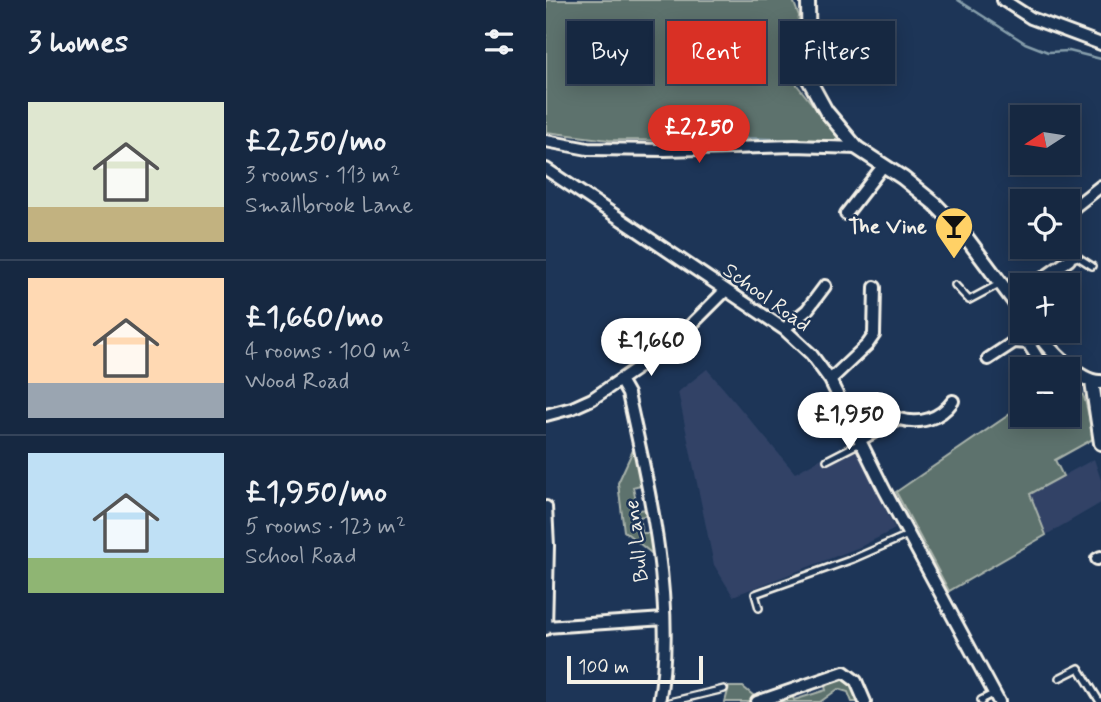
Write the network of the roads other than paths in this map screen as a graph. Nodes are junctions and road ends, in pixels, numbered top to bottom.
1 (808, 0) edge
2 (1003, 0) edge
3 (1101, 44) edge
4 (546, 141) edge
5 (858, 148) junction
6 (883, 166) junction
7 (546, 169) edge
8 (1101, 186) edge
9 (1080, 203) edge
10 (846, 214) dead end
11 (1069, 260) joint
12 (1092, 266) dead end
13 (1050, 273) edge
14 (1001, 283) junction
15 (955, 285) dead end
16 (825, 286) dead end
17 (726, 290) junction
18 (1010, 290) edge
19 (889, 297) dead end
20 (784, 329) junction
21 (1012, 343) edge
22 (1042, 343) edge
23 (988, 359) dead end
24 (620, 380) junction
25 (830, 380) junction
26 (1096, 382) edge
27 (1101, 398) edge
28 (953, 401) dead end
29 (546, 415) edge
30 (1097, 423) junction
31 (861, 440) junction
32 (1101, 443) edge
33 (827, 460) dead end
34 (546, 507) edge
35 (908, 535) junction
36 (759, 608) dead end
37 (664, 619) junction
38 (546, 628) edge
39 (1059, 678) dead end
40 (724, 689) dead end
41 (997, 698) edge
42 (980, 701) edge
43 (659, 702) edge
44 (670, 702) edge
45 (757, 702) edge
46 (865, 702) edge
47 (1100, 702) edge

1 - 5 street
2 - 3 street
4 - 5 street
5 - 6 street
6 - 10 street
6 - 14 street
7 - 17 street, School Road
8 - 9 street
11 - 12 lane
11 - 13 street
14 - 15 lane
14 - 18 street
16 - 20 street
17 - 20 street, School Road
17 - 24 street
19 - 25 street
20 - 25 street, School Road
21 - 23 street
22 - 26 street
24 - 29 street
24 - 37 street, Bull Lane
25 - 31 street, School Road
26 - 30 street
27 - 30 street
28 - 31 street
30 - 32 street
31 - 33 lane
31 - 35 street, School Road
34 - 38 street
35 - 36 lane
35 - 41 street, School Road
37 - 38 street
37 - 43 street, Bull Lane
39 - 47 lane
40 - 44 lane
41 - 42 lane
45 - 46 street

